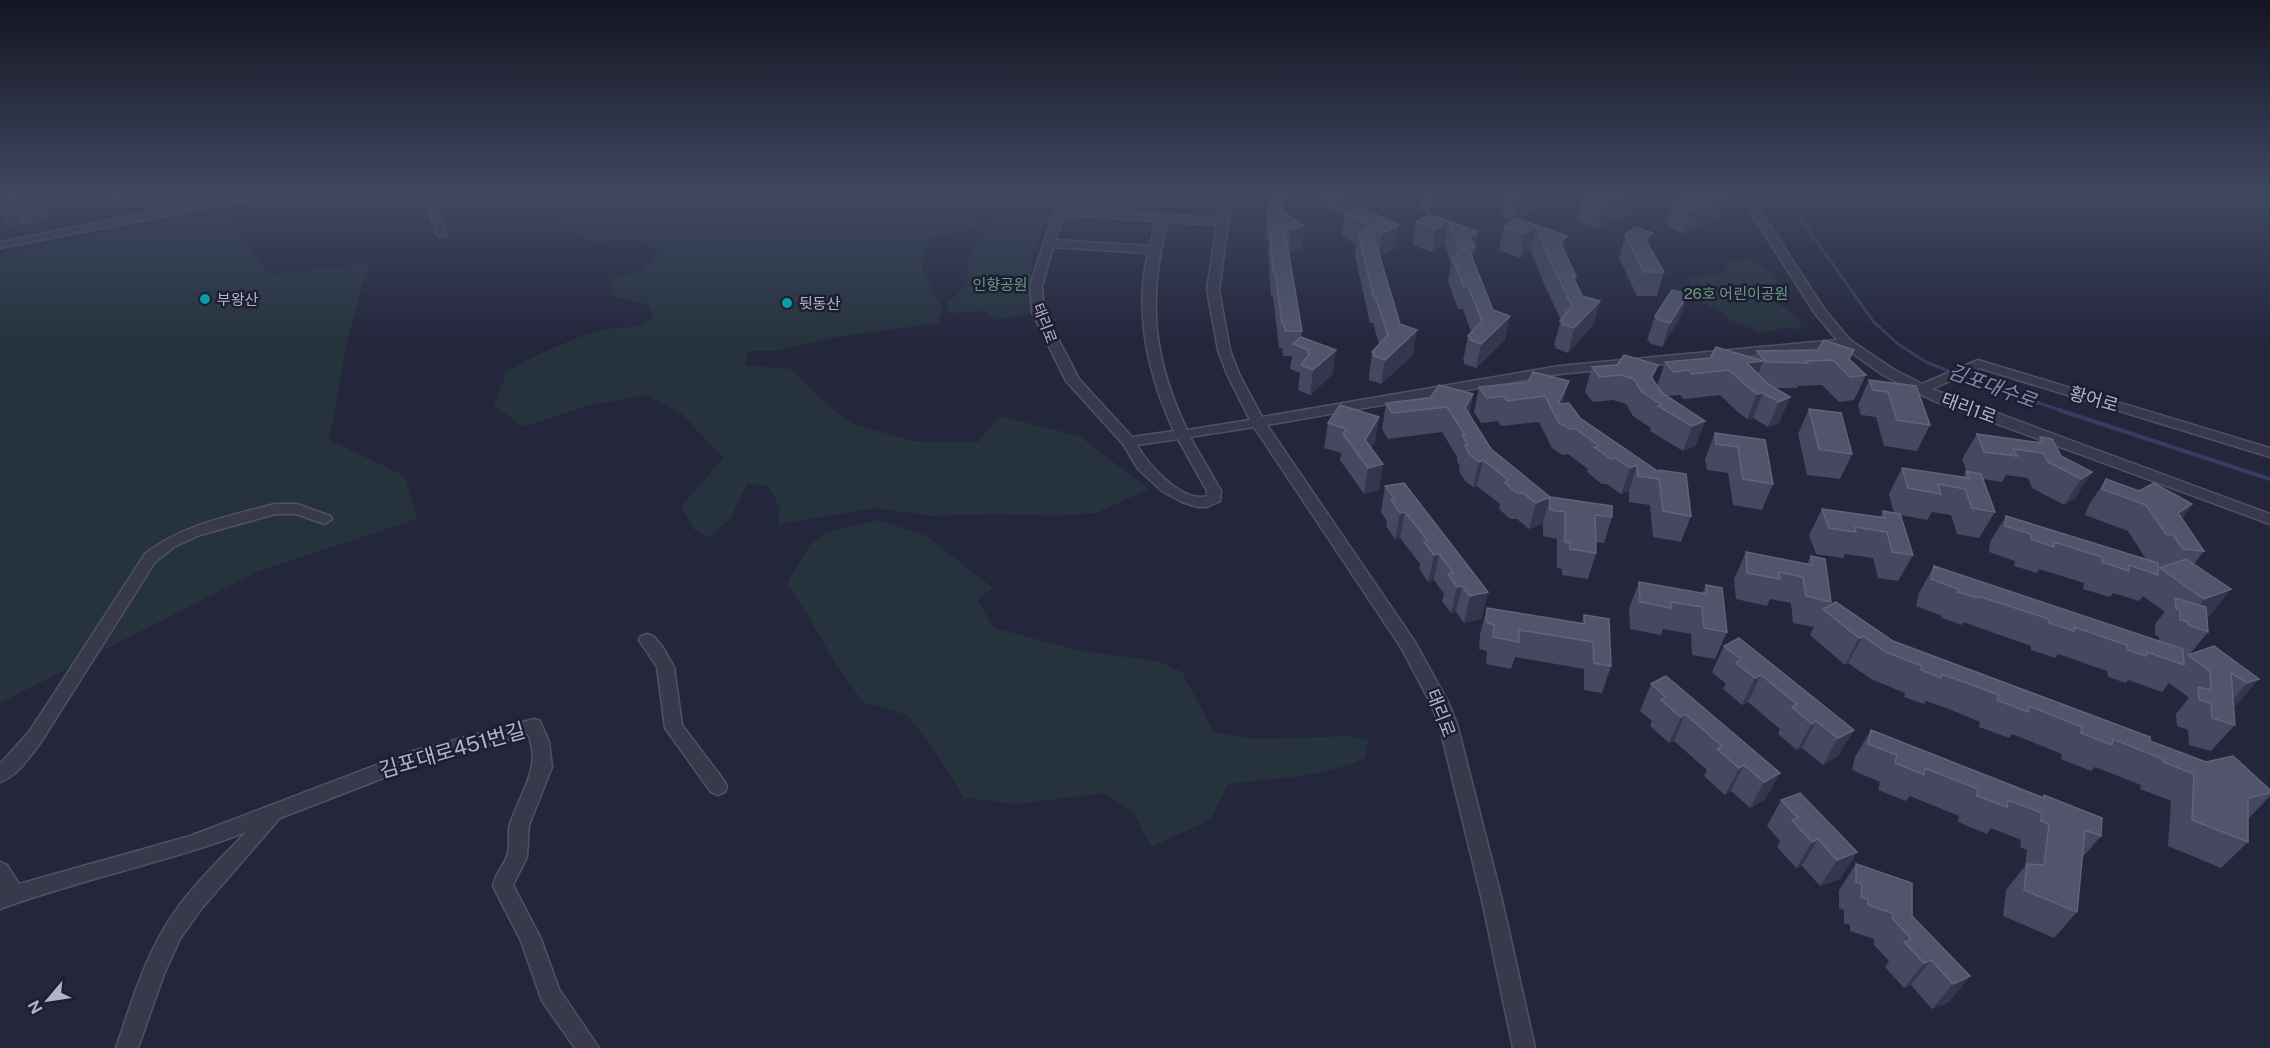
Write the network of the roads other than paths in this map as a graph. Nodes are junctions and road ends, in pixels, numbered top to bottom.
1 (1048, 243) joint
2 (1156, 243) edge
3 (1220, 243) edge
4 (1775, 243) edge
5 (1154, 250) junction
6 (1846, 343) junction
7 (1926, 387) junction
8 (1258, 422) junction
9 (1181, 434) junction
10 (1129, 442) junction
11 (2270, 453) edge
12 (325, 519) dead end
13 (2270, 519) edge
14 (647, 640) dead end
15 (0, 775) edge
16 (717, 788) dead end
17 (274, 814) junction
18 (0, 871) edge
19 (7, 897) edge
20 (127, 1048) edge
21 (588, 1048) edge
22 (1524, 1048) edge

1 - 5 street
1 - 10 street, 태리로
2 - 5 street, 태리로
3 - 8 street, 태리로
4 - 6 street, 태리1로
5 - 9 street, 태리로
6 - 7 street, 태리1로
6 - 8 street
7 - 11 street, 황어로
7 - 13 street, 태리1로
8 - 9 street
8 - 22 street, 태리로
9 - 10 street
9 - 10 street, 태리로
12 - 15 street
14 - 16 street
17 - 19 street, 김포대로451번길
17 - 20 street, 김포대로451번길
17 - 21 street, 김포대로451번길
18 - 19 street, 김포대로451번길

